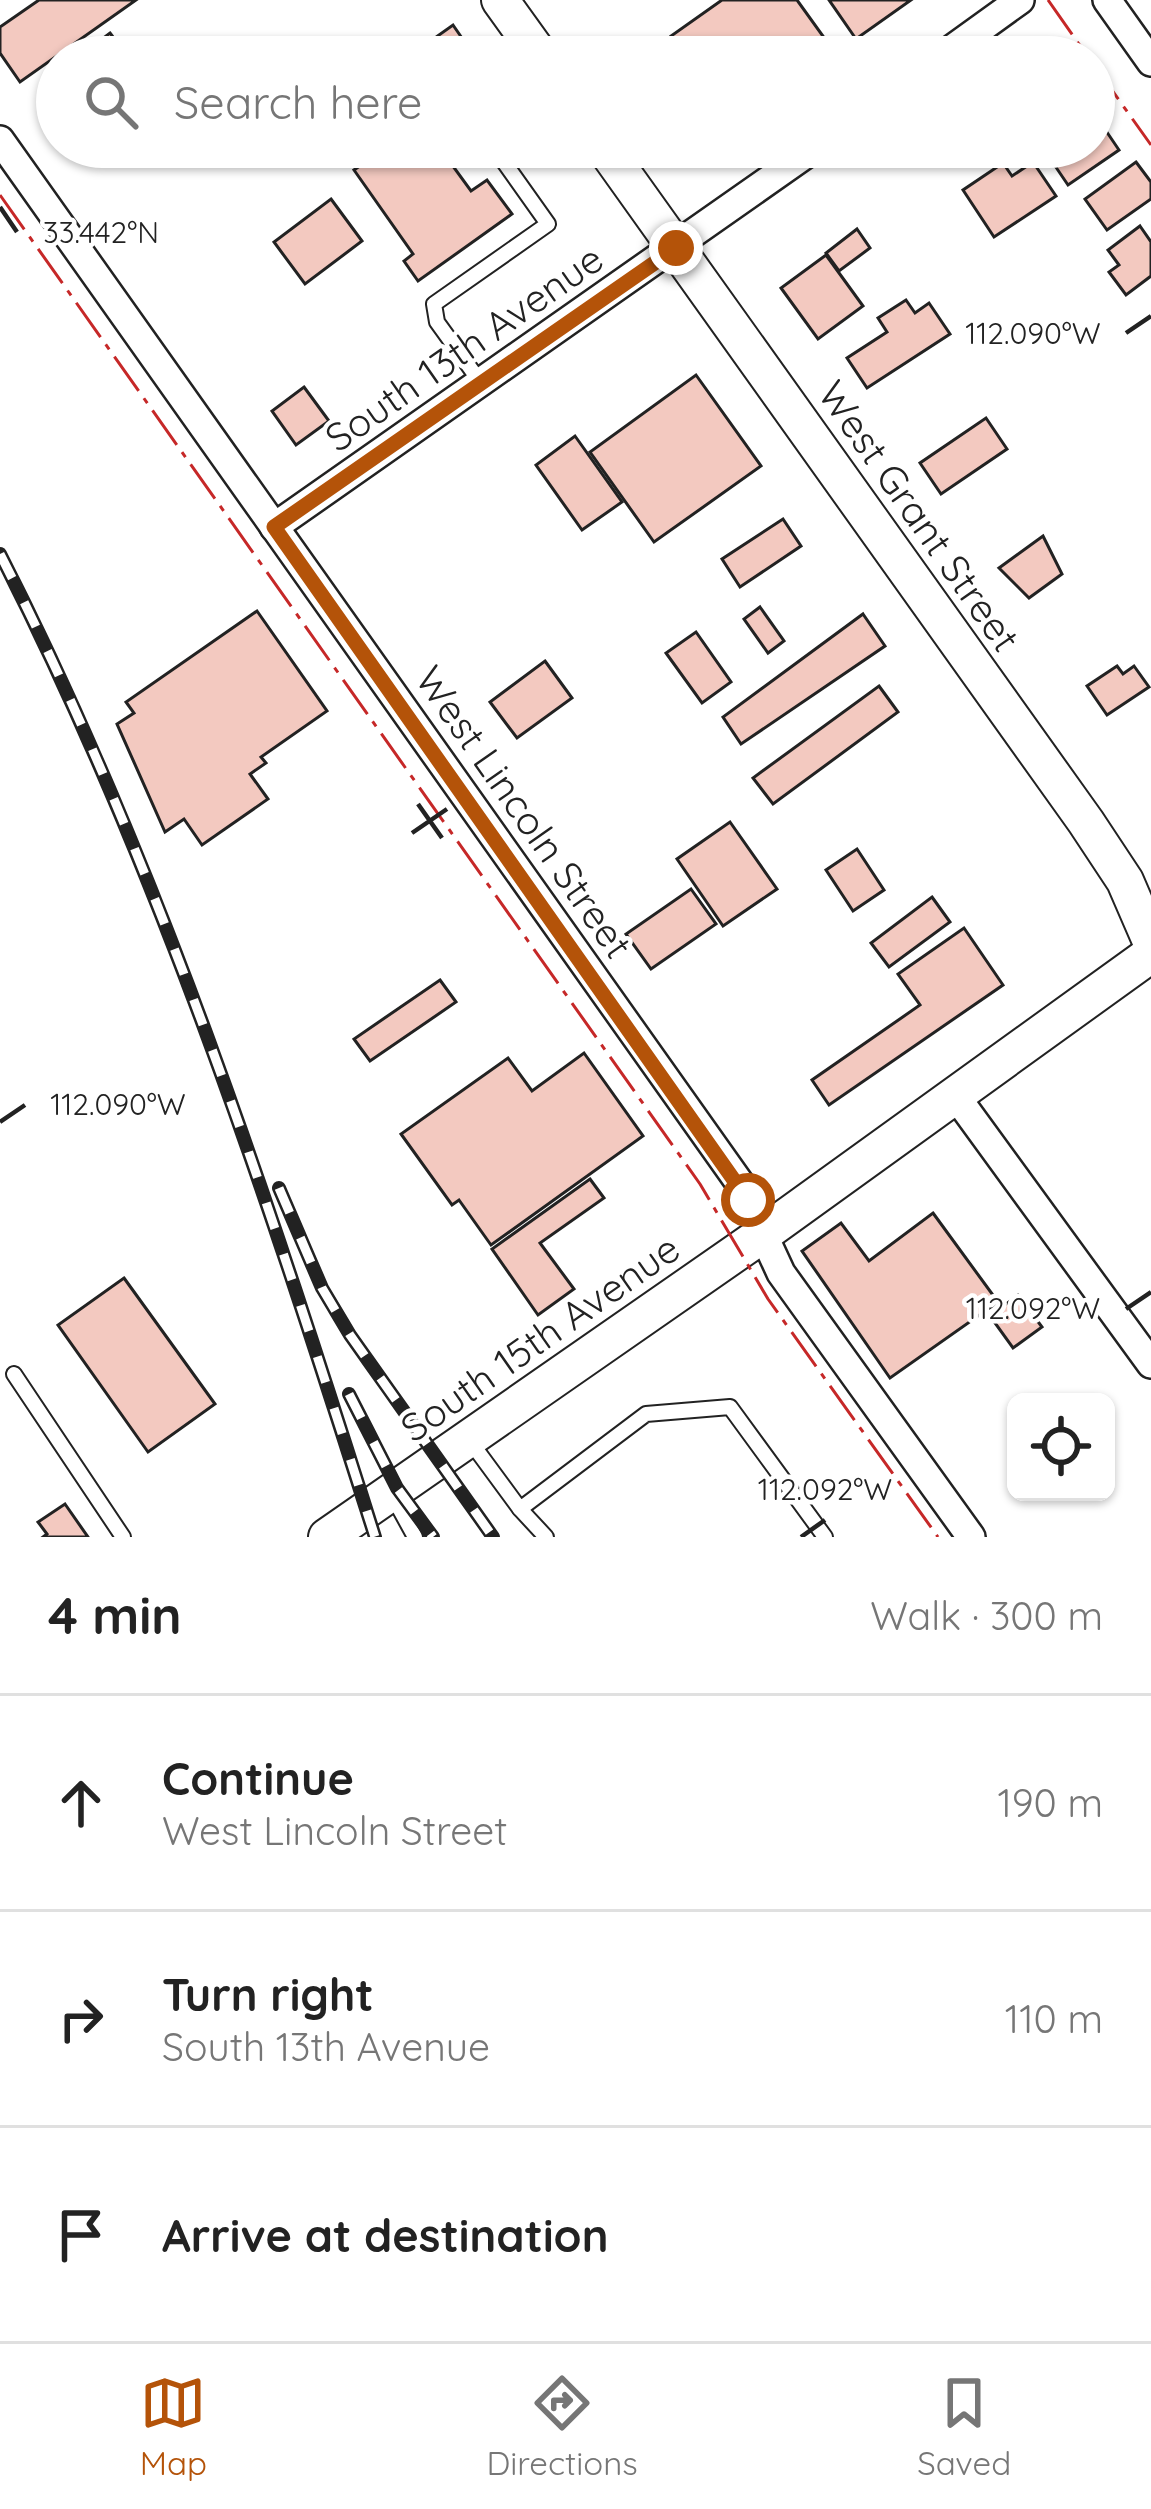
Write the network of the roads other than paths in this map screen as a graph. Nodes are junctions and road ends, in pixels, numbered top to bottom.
1 (500, 0) edge
2 (1020, 0) edge
3 (1107, 0) edge
4 (526, 36) edge
5 (970, 36) edge
6 (1151, 62) edge
7 (0, 140) edge
8 (514, 168) edge
9 (619, 168) edge
10 (787, 168) edge
11 (676, 248) junction
12 (481, 383) junction
13 (274, 527) junction
14 (1151, 941) edge
15 (1151, 954) edge
16 (955, 1095) junction
17 (763, 1234) junction
18 (1151, 1364) edge
19 (14, 1374) dead end
20 (469, 1440) junction
21 (391, 1492) junction
22 (520, 1509) junction
23 (123, 1537) edge
24 (327, 1537) edge
25 (415, 1537) edge
26 (546, 1537) edge
27 (825, 1537) edge
28 (970, 1537) edge

1 - 4 main road
2 - 5 street
3 - 6 street
7 - 13 street, West Lincoln Street
8 - 12 lane
9 - 11 main road, West Grant Street
10 - 11 street, South 13th Avenue
11 - 12 street, South 13th Avenue
11 - 14 main road, West Grant Street
12 - 13 street, South 13th Avenue
13 - 17 street, West Lincoln Street
15 - 16 main road, South 15th Avenue
16 - 17 main road, South 15th Avenue
16 - 18 street
17 - 20 main road, South 15th Avenue
17 - 28 street, West Lincoln Street
19 - 23 lane
20 - 21 main road, South 15th Avenue
20 - 22 lane
21 - 24 main road, South 15th Avenue
21 - 25 lane
22 - 26 lane
22 - 27 lane

